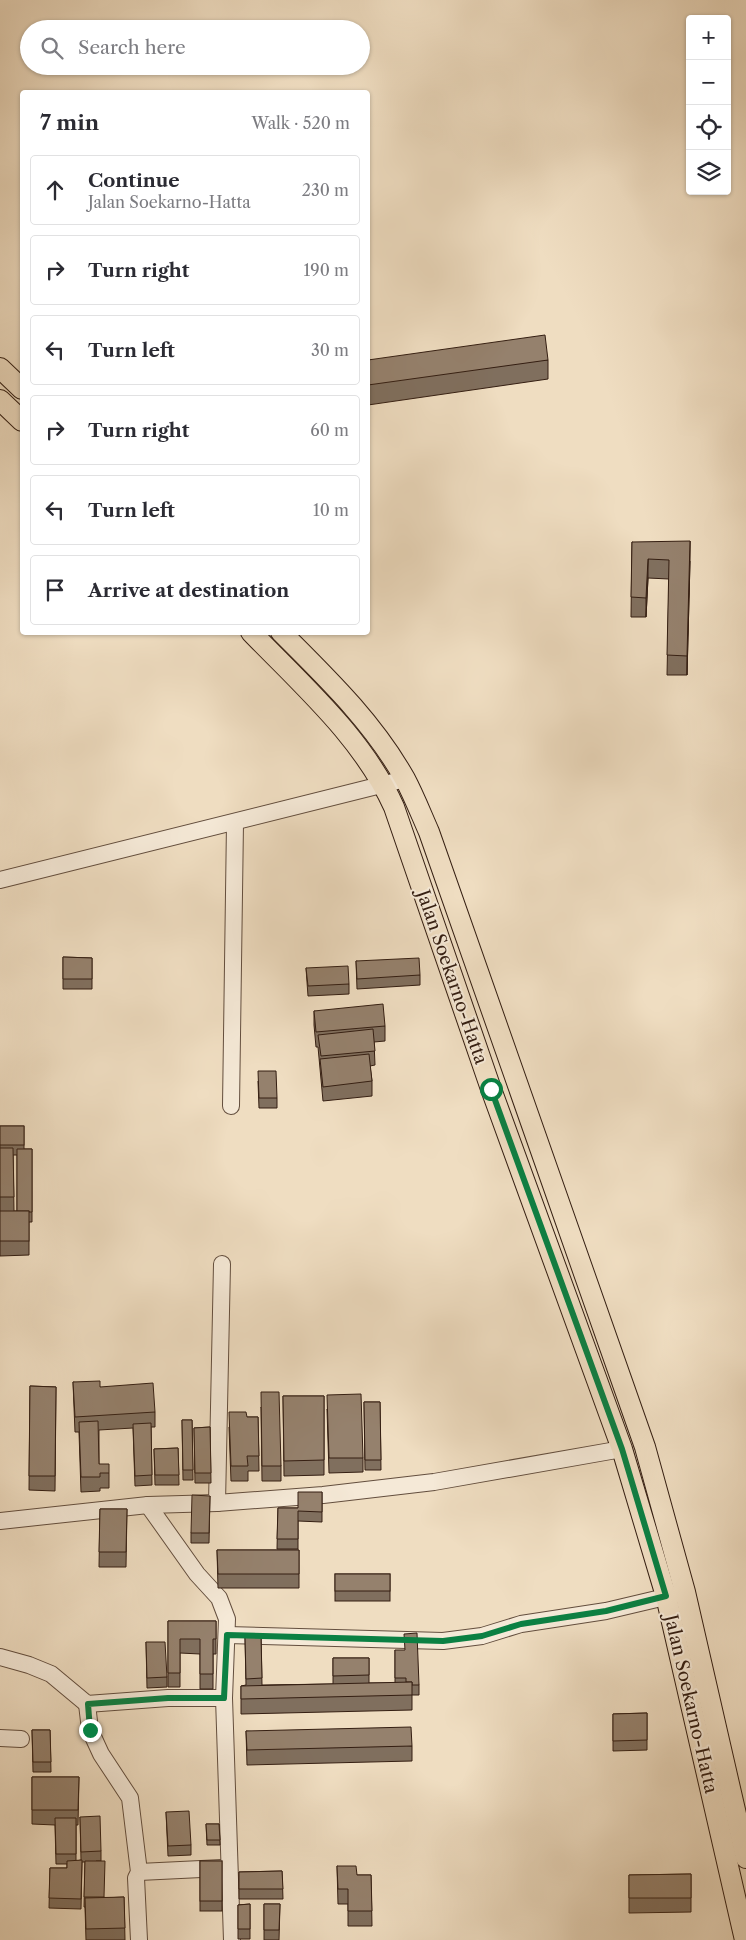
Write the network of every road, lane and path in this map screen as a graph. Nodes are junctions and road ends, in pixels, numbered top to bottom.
1 (2, 373) edge
2 (20, 388) edge
3 (0, 400) edge
4 (20, 419) edge
5 (254, 635) edge
6 (284, 635) edge
7 (405, 779) junction
8 (384, 784) junction
9 (235, 822) junction
10 (0, 880) edge
11 (232, 1106) dead end
12 (222, 1264) dead end
13 (622, 1449) junction
14 (217, 1503) junction
15 (148, 1505) junction
16 (0, 1521) edge
17 (676, 1594) junction
18 (227, 1635) junction
19 (0, 1657) edge
20 (224, 1698) junction
21 (88, 1704) junction
22 (0, 1738) edge
23 (21, 1739) dead end
24 (746, 1858) edge
25 (229, 1868) junction
26 (139, 1872) junction
27 (139, 1940) edge
28 (232, 1940) edge
29 (745, 1940) edge

1 - 2 main road
3 - 4 main road
5 - 8 main road, Jalan Soekarno-Hatta
6 - 7 main road, Jalan Soekarno-Hatta
7 - 8 street
7 - 17 main road, Jalan Soekarno-Hatta
8 - 9 street
8 - 13 main road, Jalan Soekarno-Hatta
9 - 10 street
9 - 11 street
12 - 14 street
13 - 14 street
13 - 17 main road, Jalan Soekarno-Hatta
14 - 15 street
15 - 16 street
15 - 18 street
17 - 18 street
17 - 24 main road, Jalan Soekarno-Hatta
17 - 29 main road, Jalan Soekarno-Hatta
18 - 20 street
19 - 21 street
20 - 21 street
20 - 25 street
21 - 26 street
22 - 23 street
25 - 26 street
25 - 28 street
26 - 27 street

